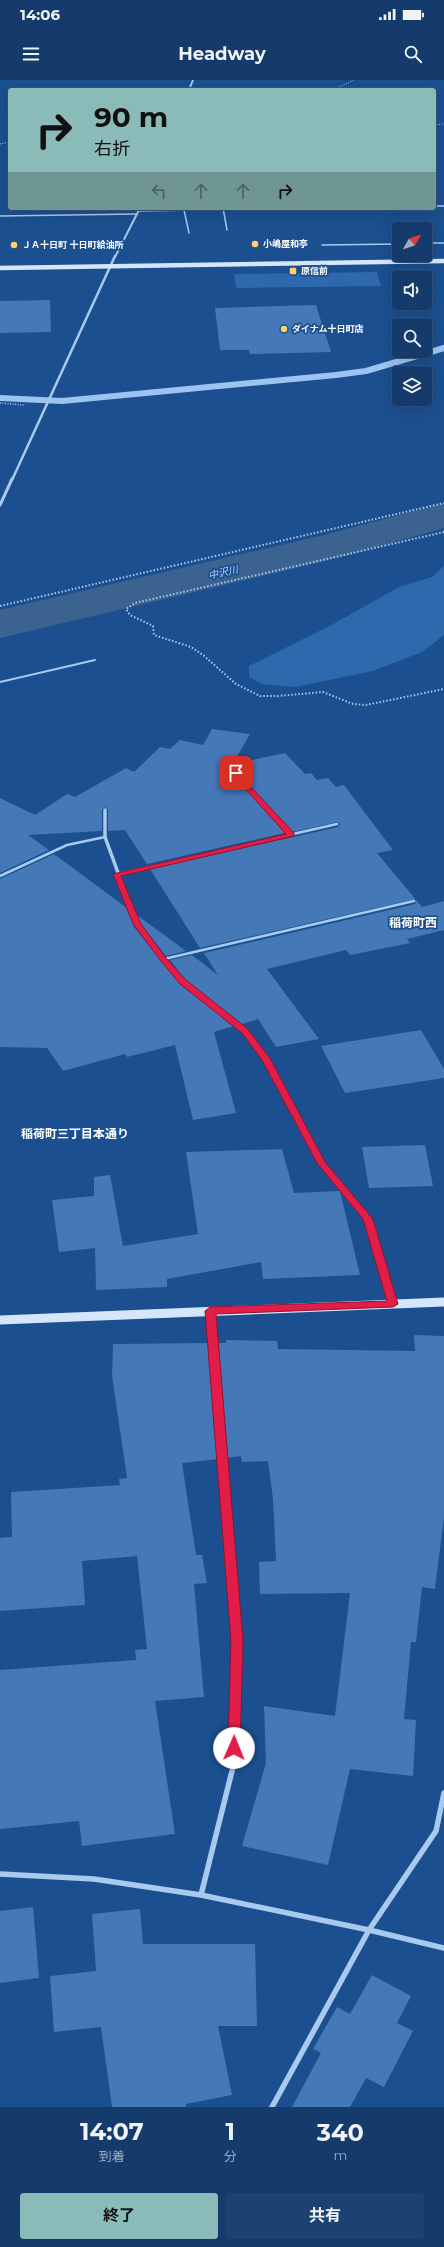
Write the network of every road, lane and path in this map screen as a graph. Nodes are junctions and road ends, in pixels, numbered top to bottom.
1 (354, 80) edge
2 (337, 88) edge
3 (139, 210) edge
4 (184, 210) edge
5 (223, 210) edge
6 (137, 214) junction
7 (0, 216) edge
8 (227, 230) dead end
9 (189, 233) dead end
10 (432, 243) edge
11 (444, 243) edge
12 (392, 244) edge
13 (322, 245) dead end
14 (432, 261) edge
15 (444, 261) edge
16 (404, 262) edge
17 (110, 266) junction
18 (0, 268) edge
19 (444, 503) edge
20 (0, 505) edge
21 (444, 532) edge
22 (0, 606) edge
23 (94, 660) dead end
24 (0, 682) edge
25 (444, 689) edge
26 (236, 773) dead end
27 (105, 810) dead end
28 (337, 824) dead end
29 (292, 835) junction
30 (105, 837) junction
31 (117, 874) junction
32 (0, 876) edge
33 (414, 901) dead end
34 (164, 959) junction
35 (444, 1302) edge
36 (393, 1304) junction
37 (210, 1311) junction
38 (0, 1320) edge
39 (444, 1793) edge
40 (0, 1874) edge
41 (201, 1895) junction
42 (369, 1930) junction
43 (444, 1948) edge
44 (272, 2107) edge

1 - 2 path
3 - 6 street
4 - 9 lane
5 - 8 lane
6 - 7 lane
6 - 17 street
10 - 11 lane
12 - 13 lane
14 - 15 street
16 - 17 street
17 - 18 street
17 - 20 street
19 - 22 path
21 - 25 path
23 - 24 lane
26 - 29 lane
27 - 30 street
28 - 29 lane
29 - 31 lane
30 - 31 street
30 - 32 lane
31 - 34 street
33 - 34 lane
34 - 36 street
35 - 36 street
36 - 37 street
37 - 38 street
37 - 41 street
39 - 42 street
40 - 41 street
41 - 42 street
42 - 43 street
42 - 44 street

